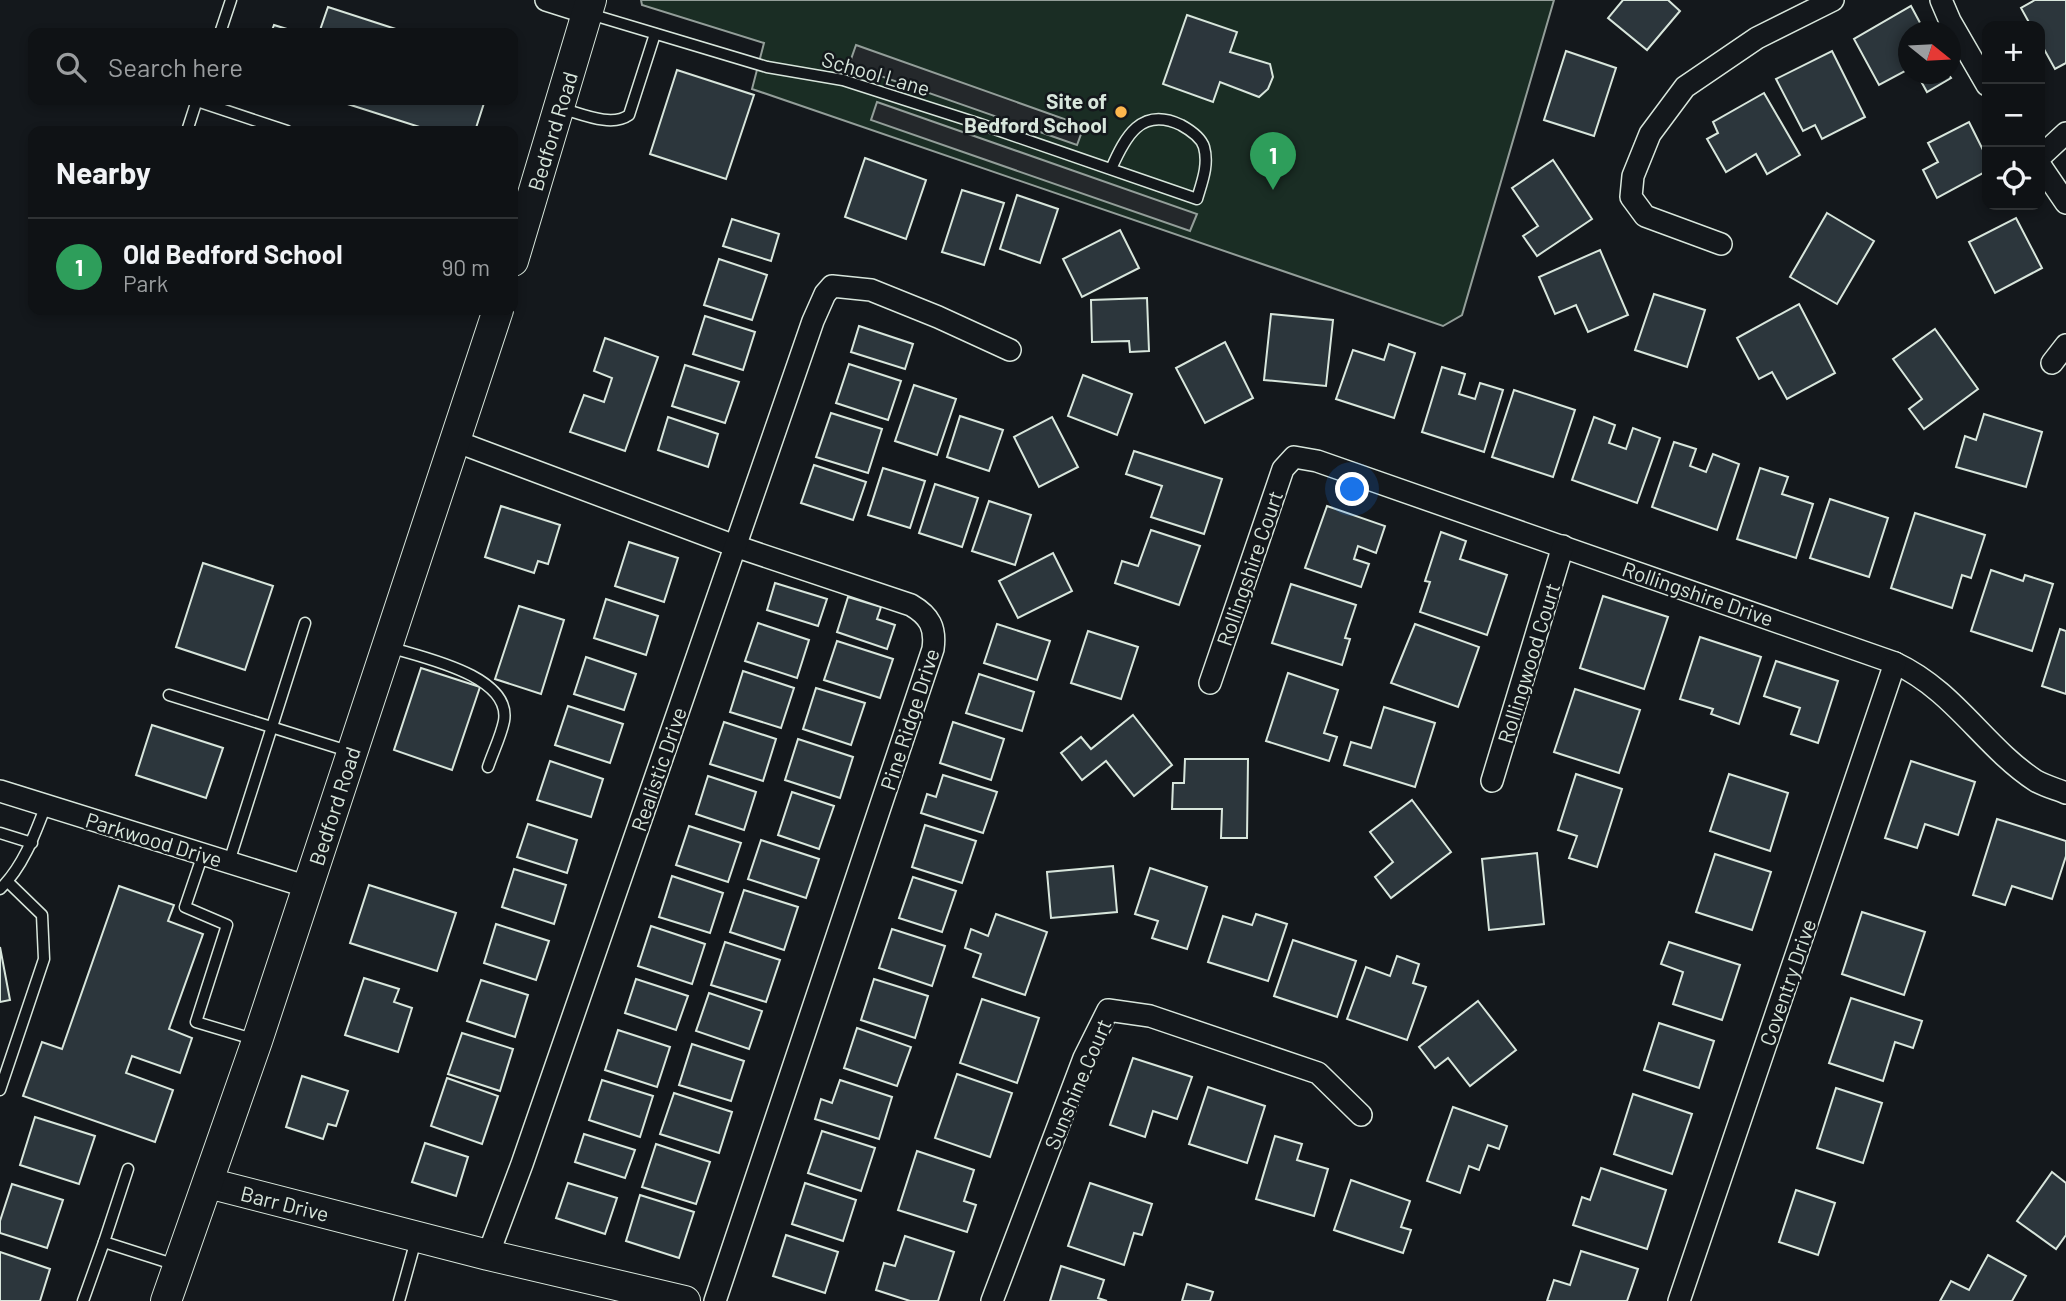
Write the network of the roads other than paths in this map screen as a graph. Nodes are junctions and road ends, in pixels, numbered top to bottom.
1 (231, 0) edge
2 (546, 0) edge
3 (1833, 0) edge
4 (1941, 0) edge
5 (589, 7) edge
6 (222, 28) edge
7 (655, 34) junction
8 (1986, 84) edge
9 (196, 105) edge
10 (209, 105) edge
11 (559, 107) junction
12 (189, 126) edge
13 (272, 126) edge
14 (2066, 133) edge
15 (2045, 152) edge
16 (1111, 169) junction
17 (2045, 172) edge
18 (2066, 203) edge
19 (518, 237) edge
20 (1721, 244) dead end
21 (496, 315) edge
22 (2066, 345) edge
23 (1010, 350) dead end
24 (2052, 363) dead end
25 (455, 441) junction
26 (1294, 457) joint
27 (735, 546) junction
28 (1563, 546) junction
29 (305, 623) dead end
30 (387, 646) junction
31 (1895, 663) junction
32 (1210, 683) dead end
33 (169, 695) dead end
34 (271, 727) junction
35 (351, 752) junction
36 (488, 767) dead end
37 (1492, 781) dead end
38 (0, 791) edge
39 (2066, 793) edge
40 (46, 805) junction
41 (0, 833) edge
42 (32, 843) junction
43 (203, 854) junction
44 (229, 862) junction
45 (4, 886) edge
46 (308, 887) junction
47 (257, 1041) junction
48 (0, 1090) edge
49 (1360, 1115) dead end
50 (128, 1169) dead end
51 (208, 1183) junction
52 (417, 1237) junction
53 (104, 1242) junction
54 (488, 1255) junction
55 (179, 1265) junction
56 (83, 1301) edge
57 (166, 1301) edge
58 (398, 1301) edge
59 (684, 1301) edge
60 (715, 1301) edge
61 (992, 1301) edge
62 (1679, 1301) edge

1 - 6 lane
2 - 5 street
3 - 20 street
4 - 8 street
5 - 7 lane, School Lane
5 - 11 main road, Bedford Road
7 - 11 lane
7 - 16 lane, School Lane
9 - 12 lane
10 - 13 lane
11 - 19 main road, Bedford Road
14 - 15 street
16 - 16 lane, School Lane
17 - 18 street
21 - 25 main road, Bedford Road
22 - 24 street
23 - 27 street, Realistic Drive
25 - 27 street, Pine Ridge Drive
25 - 30 main road, Bedford Road
26 - 28 street, Rollingshire Drive
26 - 32 street, Rollingshire Court
27 - 54 street, Realistic Drive
27 - 60 street, Pine Ridge Drive
28 - 31 street, Rollingshire Drive
28 - 37 street, Rollingwood Court
29 - 34 lane
30 - 35 main road, Bedford Road
30 - 36 lane
31 - 39 street, Rollingshire Drive
31 - 62 street, Coventry Drive
33 - 34 lane
34 - 35 lane
34 - 44 lane
35 - 46 main road, Bedford Road
38 - 40 street, Parkwood Drive
40 - 42 lane
40 - 43 street, Parkwood Drive
41 - 42 lane
42 - 45 lane
43 - 44 street, Parkwood Drive
43 - 47 lane
44 - 46 street, Parkwood Drive
45 - 48 lane
46 - 47 main road, Bedford Road
47 - 51 main road, Bedford Road
49 - 61 street, Sunshine Court
50 - 53 lane
51 - 52 main road, Barr Drive
51 - 55 main road, Bedford Road
52 - 54 main road, Barr Drive
52 - 58 lane
53 - 55 lane
53 - 56 lane
54 - 59 main road, Barr Drive
55 - 57 main road, Bedford Road

